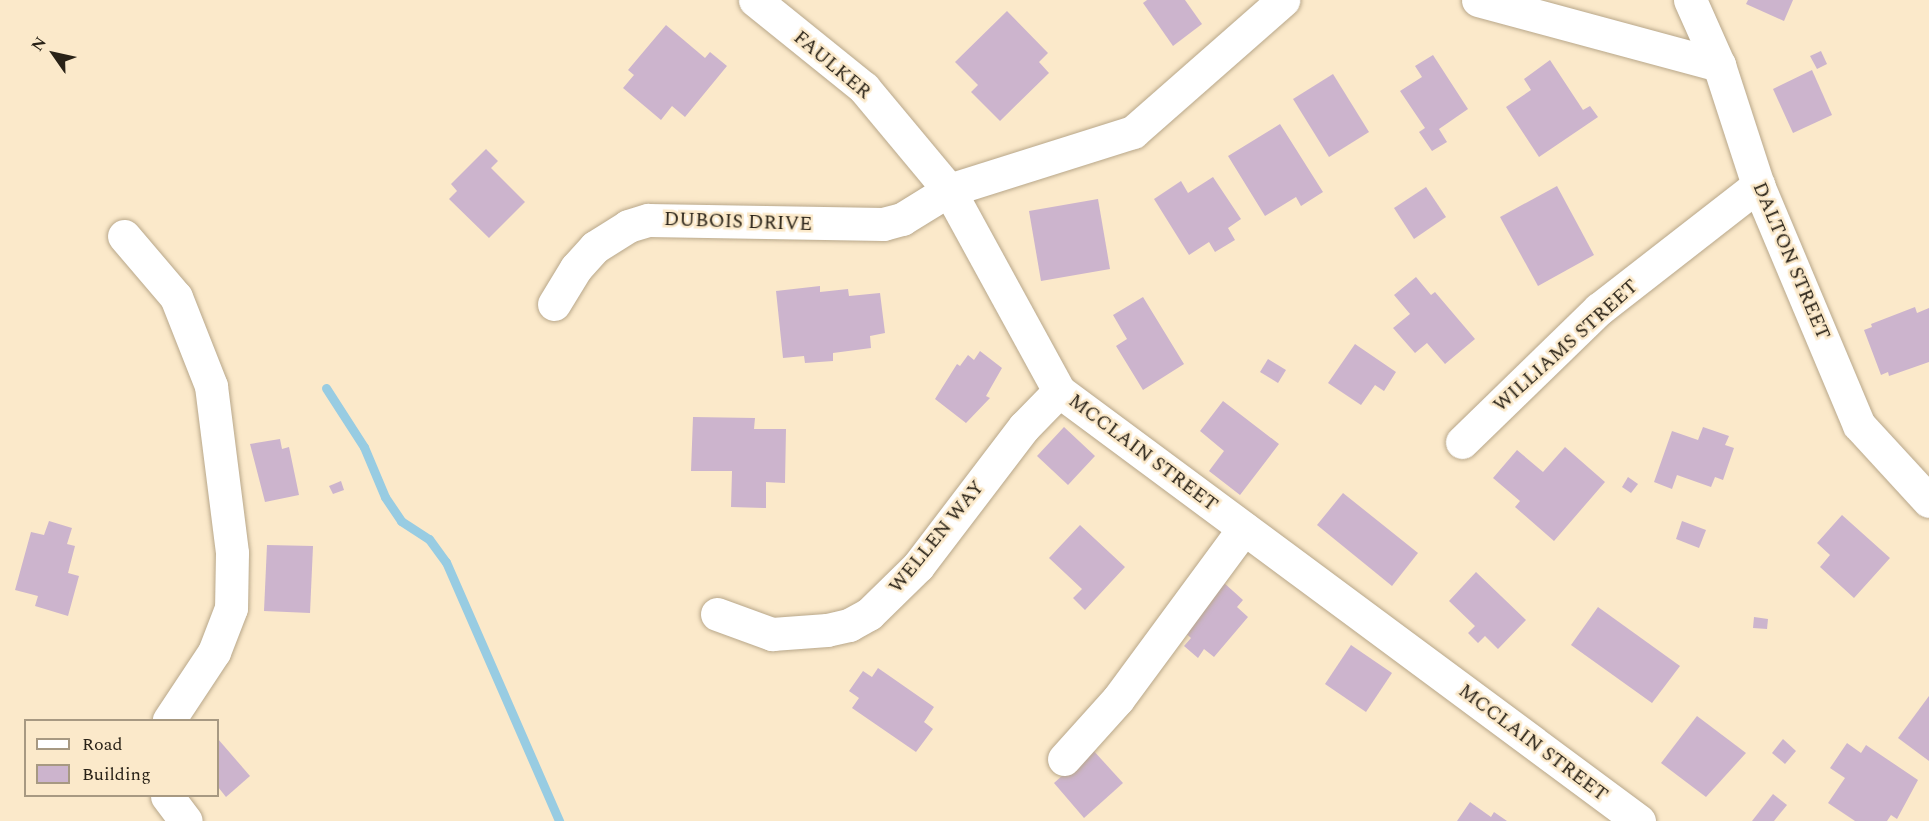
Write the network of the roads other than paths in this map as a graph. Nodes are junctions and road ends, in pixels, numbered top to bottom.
1 (755, 0) edge
2 (1283, 0) edge
3 (1478, 0) edge
4 (1690, 0) edge
5 (1719, 65) junction
6 (1758, 185) junction
7 (950, 190) junction
8 (124, 236) dead end
9 (554, 304) dead end
10 (1059, 391) junction
11 (1462, 442) dead end
12 (1929, 501) edge
13 (1244, 528) junction
14 (717, 614) dead end
15 (170, 719) edge
16 (1064, 759) dead end
17 (168, 797) edge
18 (186, 821) edge
19 (1639, 821) edge

1 - 7 street, FAULKER
2 - 7 street
3 - 5 street
4 - 5 street, DALTON STREET
5 - 6 street, DALTON STREET
6 - 11 street, WILLIAMS STREET
6 - 12 street, DALTON STREET
7 - 9 street, DUBOIS DRIVE
7 - 10 street, MCCLAIN STREET
8 - 15 street
10 - 13 street, MCCLAIN STREET
10 - 14 street, WELLEN WAY
13 - 16 street
13 - 19 street, MCCLAIN STREET
17 - 18 street

